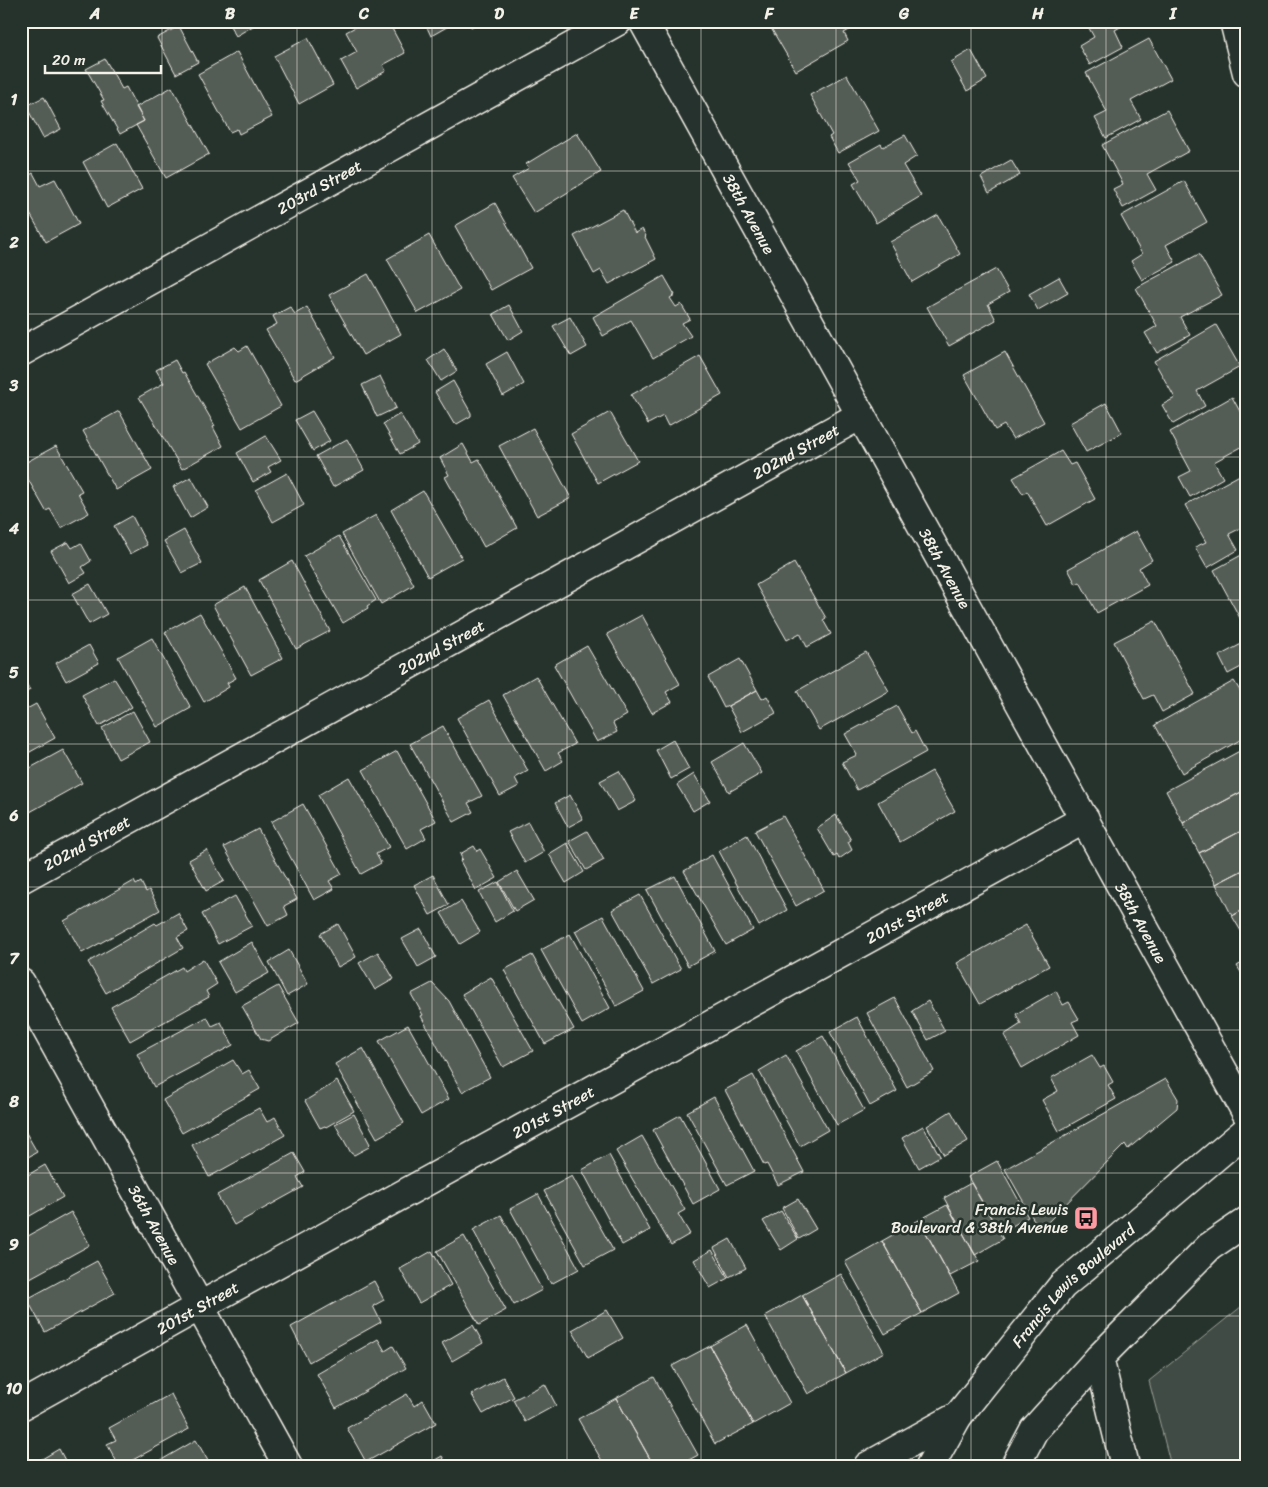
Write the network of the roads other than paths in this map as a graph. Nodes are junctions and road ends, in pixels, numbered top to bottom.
1 (618, 21) edge
2 (643, 21) edge
3 (1234, 21) edge
4 (1247, 73) edge
5 (21, 352) edge
6 (862, 415) junction
7 (1084, 818) junction
8 (21, 879) edge
9 (21, 983) edge
10 (1247, 1114) edge
11 (1247, 1130) edge
12 (1247, 1221) edge
13 (200, 1306) junction
14 (1100, 1358) junction
15 (21, 1406) edge
16 (958, 1416) junction
17 (288, 1466) edge
18 (868, 1466) edge
19 (930, 1466) edge
20 (1015, 1466) edge
21 (1125, 1466) edge

1 - 5 street, 203rd Street
2 - 6 street, 38th Avenue
3 - 4 street
6 - 7 street, 38th Avenue
6 - 8 street, 202nd Street
7 - 10 street, 38th Avenue
7 - 13 street, 201st Street
9 - 13 street, 36th Avenue
11 - 16 street, Francis Lewis Boulevard
12 - 14 street
13 - 15 street, 201st Street
13 - 17 street, 36th Avenue
14 - 20 street
14 - 21 street
16 - 18 street
16 - 19 street, Francis Lewis Boulevard

